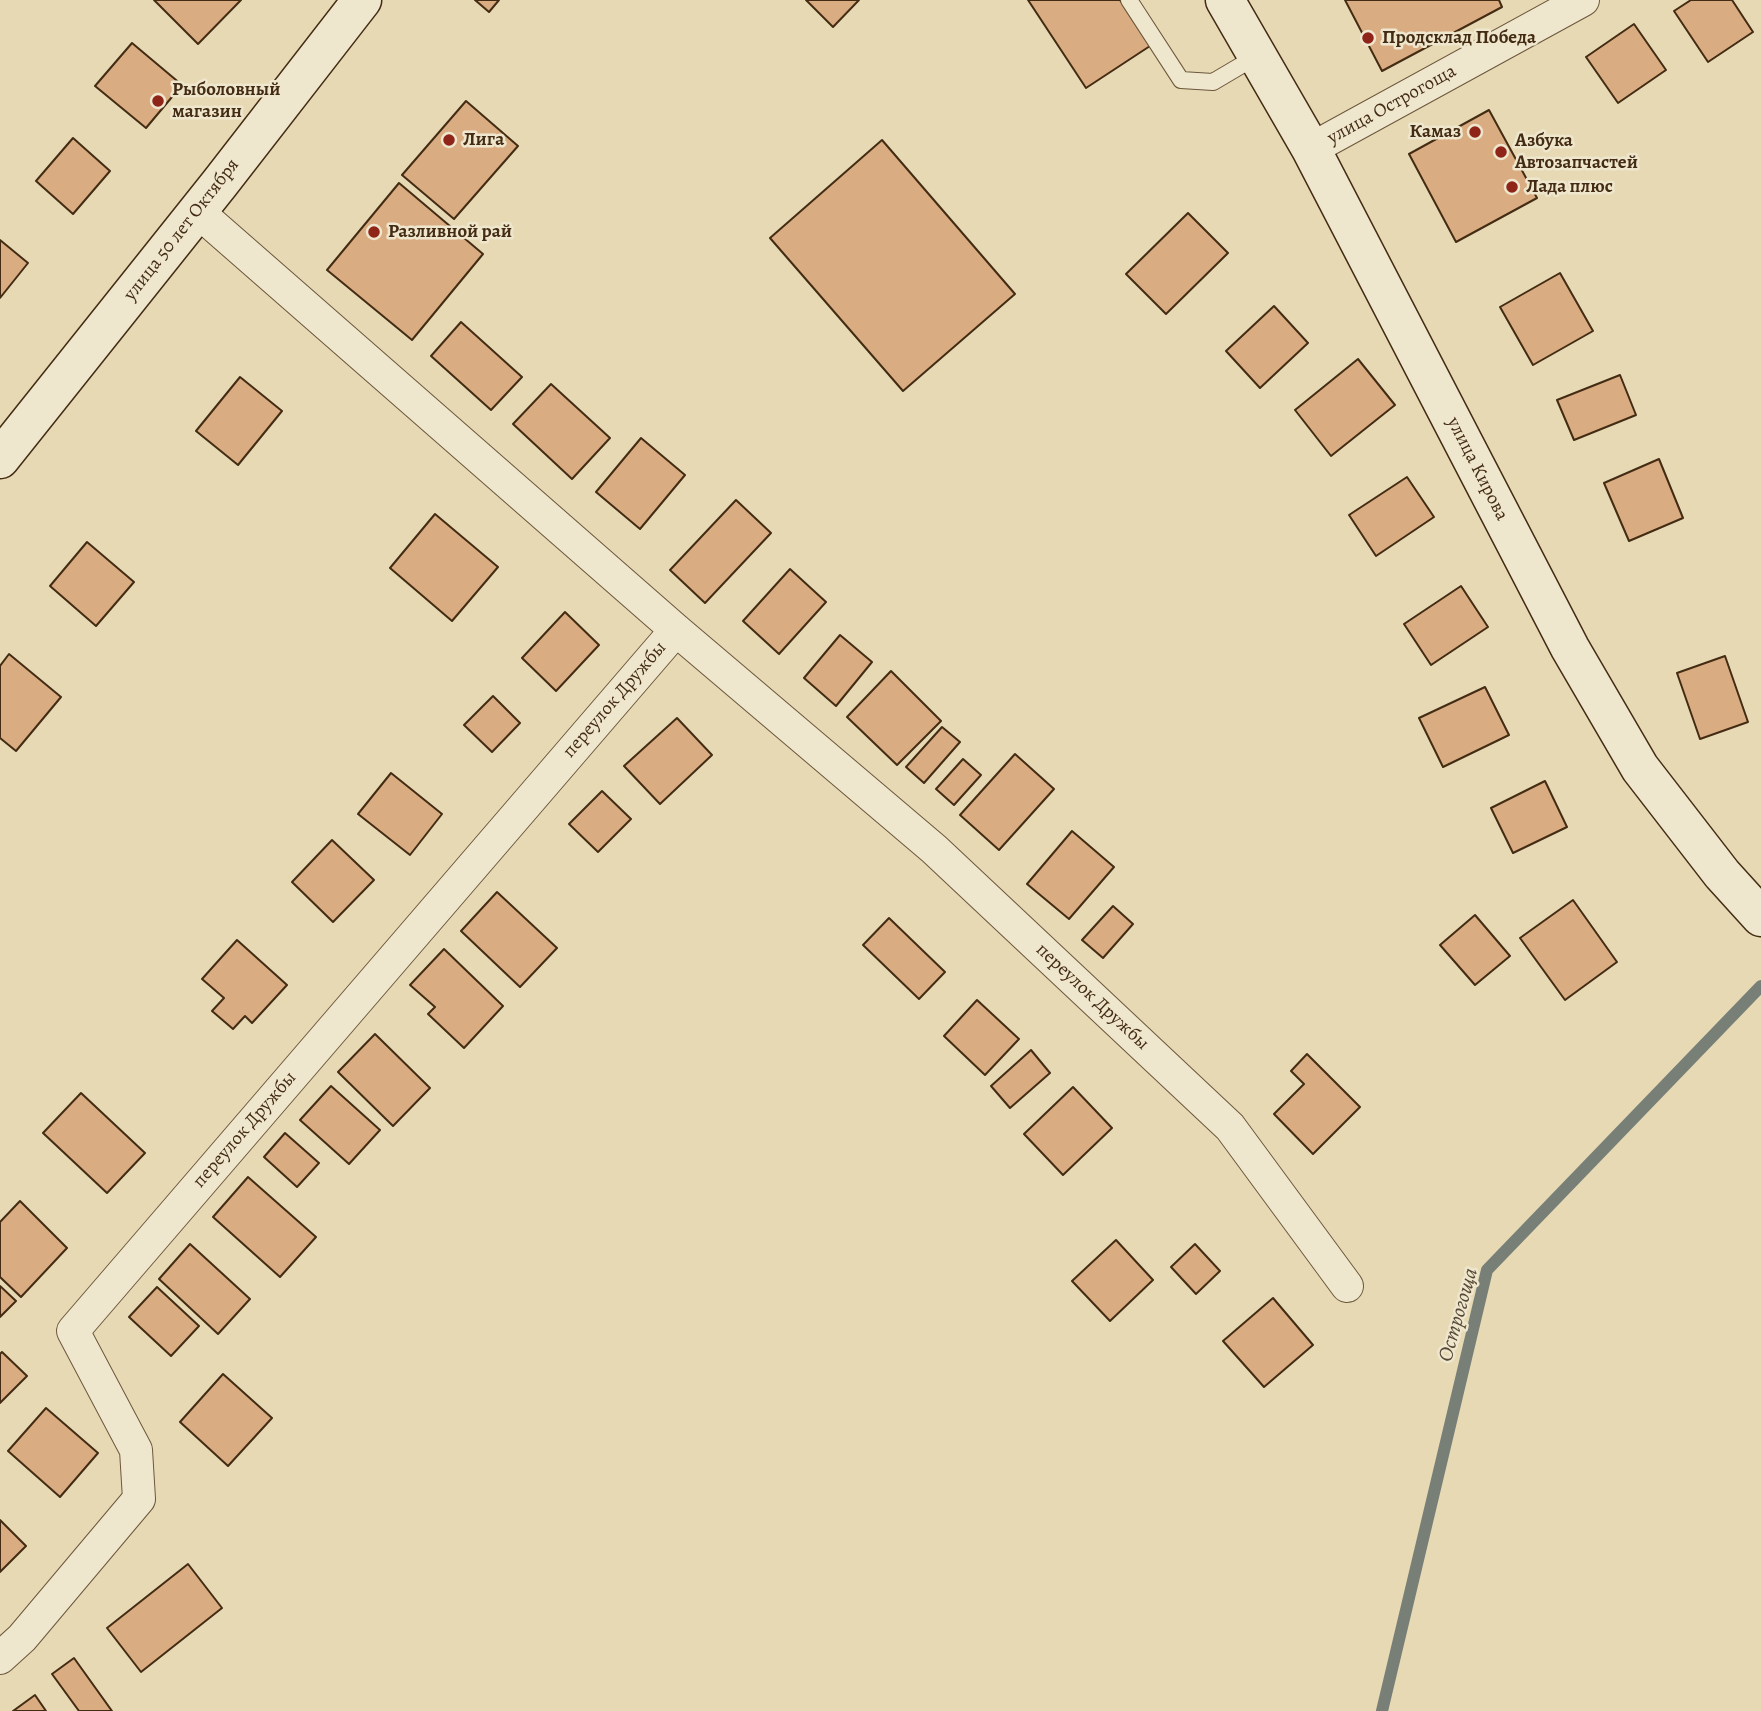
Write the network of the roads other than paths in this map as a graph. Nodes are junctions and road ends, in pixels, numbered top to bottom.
1 (362, 0) edge
2 (1129, 0) edge
3 (1225, 0) edge
4 (1583, 0) edge
5 (1257, 56) junction
6 (1311, 149) junction
7 (197, 211) junction
8 (0, 459) edge
9 (676, 630) junction
10 (1761, 917) edge
11 (1347, 1286) dead end
12 (0, 1658) edge

1 - 7 main road, улица 50 лет Октября
2 - 5 lane
3 - 5 main road, улица Кирова
4 - 6 street, улица Острогоща
5 - 6 main road, улица Кирова
6 - 10 main road, улица Кирова
7 - 8 main road, улица 50 лет Октября
7 - 9 street, переулок Дружбы
9 - 11 street, переулок Дружбы
9 - 12 street, переулок Дружбы

